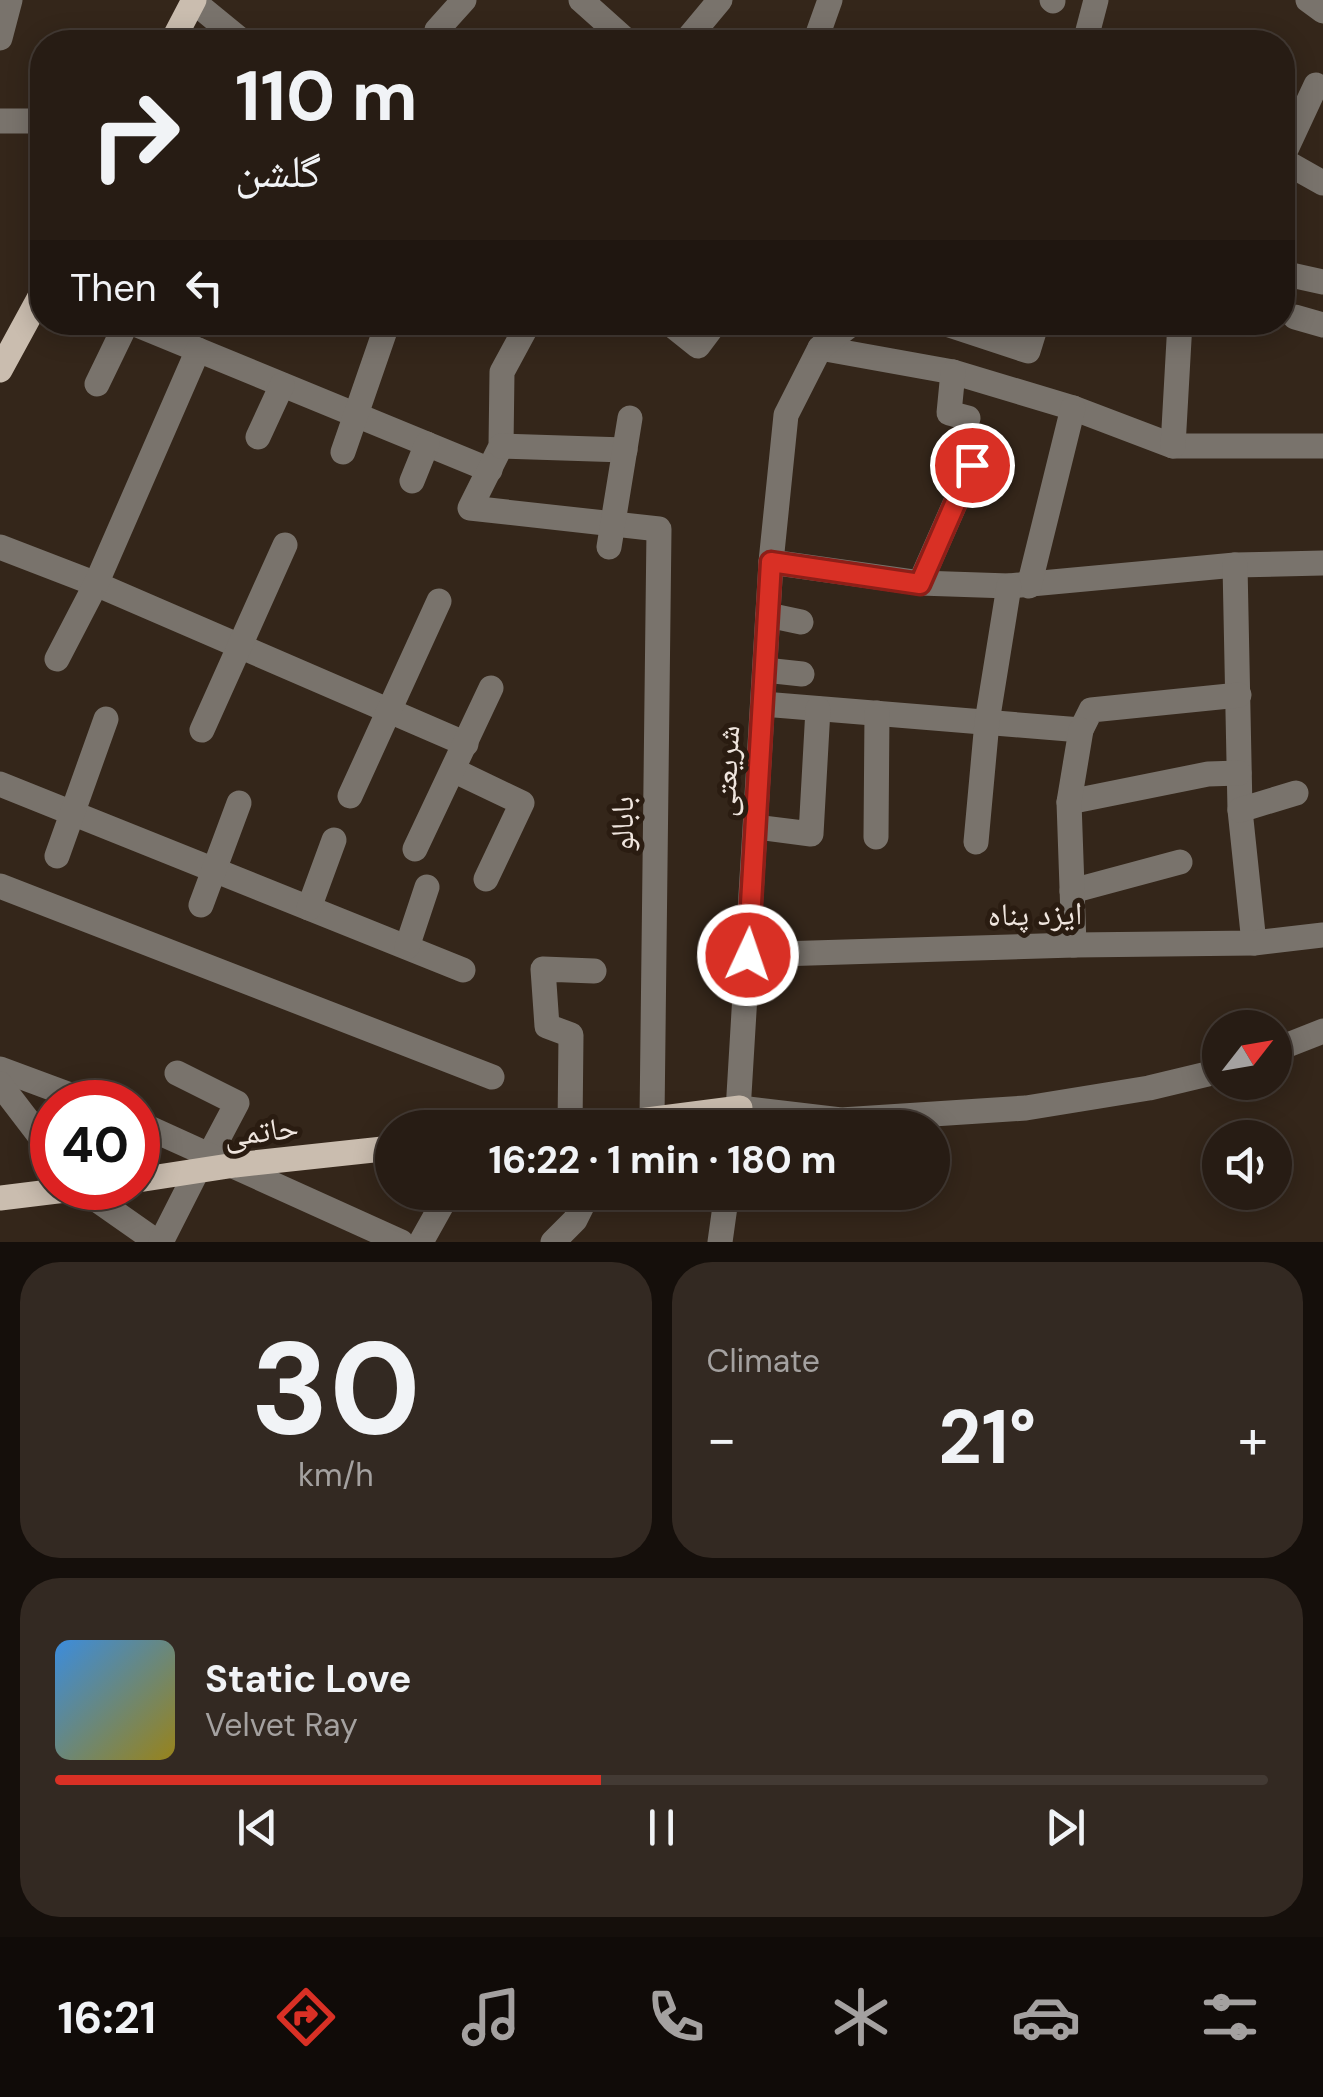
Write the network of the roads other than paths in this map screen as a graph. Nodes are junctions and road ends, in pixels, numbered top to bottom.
1 (10, 0) edge
2 (464, 0) edge
3 (581, 0) edge
4 (720, 0) edge
5 (830, 0) edge
6 (1096, 0) edge
7 (1308, 0) edge
8 (193, 1) edge
9 (1323, 11) edge
10 (178, 30) edge
11 (228, 30) edge
12 (438, 30) dead end
13 (615, 30) edge
14 (695, 30) edge
15 (819, 30) edge
16 (1092, 30) edge
17 (0, 38) edge
18 (1316, 85) dead end
19 (0, 121) edge
20 (30, 122) edge
21 (1295, 131) edge
22 (1295, 167) edge
23 (1323, 183) edge
24 (1295, 276) edge
25 (1323, 282) edge
26 (30, 316) edge
27 (1295, 317) edge
28 (1323, 326) edge
29 (122, 335) edge
30 (160, 335) edge
31 (384, 335) edge
32 (521, 335) edge
33 (684, 335) edge
34 (706, 335) edge
35 (837, 335) edge
36 (979, 335) edge
37 (1033, 335) edge
38 (1179, 335) edge
39 (820, 348) junction
40 (198, 350) junction
41 (0, 370) edge
42 (952, 372) junction
43 (97, 384) dead end
44 (282, 385) junction
45 (1074, 408) junction
46 (356, 415) junction
47 (630, 418) dead end
48 (968, 418) dead end
49 (258, 437) dead end
50 (427, 444) junction
51 (1173, 446) junction
52 (1323, 446) edge
53 (625, 450) junction
54 (342, 452) dead end
55 (496, 458) junction
56 (972, 465) dead end
57 (412, 482) dead end
58 (612, 536) junction
59 (285, 544) dead end
60 (0, 547) edge
61 (771, 562) junction
62 (1323, 563) edge
63 (1235, 565) junction
64 (96, 584) junction
65 (920, 584) junction
66 (1019, 586) junction
67 (440, 600) dead end
68 (768, 615) junction
69 (801, 622) dead end
70 (239, 647) junction
71 (57, 659) dead end
72 (765, 670) junction
73 (802, 674) dead end
74 (491, 688) dead end
75 (1240, 695) junction
76 (762, 704) junction
77 (388, 709) junction
78 (818, 709) junction
79 (877, 713) junction
80 (106, 719) dead end
81 (986, 722) junction
82 (202, 730) dead end
83 (1082, 730) junction
84 (466, 744) junction
85 (453, 770) junction
86 (1239, 774) junction
87 (0, 784) edge
88 (1296, 793) dead end
89 (350, 796) dead end
90 (1069, 802) junction
91 (239, 803) dead end
92 (1240, 810) junction
93 (74, 814) junction
94 (756, 828) junction
95 (876, 838) dead end
96 (334, 840) dead end
97 (976, 842) dead end
98 (415, 849) dead end
99 (57, 856) dead end
100 (1180, 862) dead end
101 (214, 870) junction
102 (486, 879) dead end
103 (0, 886) edge
104 (427, 887) dead end
105 (1072, 891) junction
106 (202, 905) dead end
107 (309, 908) junction
108 (1323, 935) edge
109 (1254, 944) junction
110 (1074, 945) junction
111 (407, 947) junction
112 (748, 955) junction
113 (463, 970) dead end
114 (594, 972) dead end
115 (1323, 1031) edge
116 (1292, 1043) edge
117 (0, 1069) edge
118 (177, 1073) dead end
119 (1202, 1075) edge
120 (492, 1077) dead end
121 (30, 1080) edge
122 (0, 1084) edge
123 (570, 1110) edge
124 (652, 1110) edge
125 (738, 1110) edge
126 (950, 1113) edge
127 (30, 1123) edge
128 (160, 1137) edge
129 (375, 1150) edge
130 (203, 1164) junction
131 (235, 1165) junction
132 (160, 1175) edge
133 (30, 1194) edge
134 (0, 1198) edge
135 (112, 1210) edge
136 (439, 1210) edge
137 (580, 1210) edge
138 (724, 1210) edge
139 (383, 1238) edge
140 (159, 1242) edge
141 (421, 1242) edge
142 (553, 1242) edge
143 (720, 1242) edge

1 - 17 street
2 - 12 street
3 - 13 street
4 - 14 street
5 - 15 street
6 - 16 street
7 - 9 street
8 - 10 main road
8 - 11 street
18 - 21 street
19 - 20 street
22 - 23 street
24 - 25 street
26 - 41 main road
27 - 28 street
29 - 43 street
30 - 40 street
31 - 46 street
32 - 55 street
33 - 34 street
35 - 39 street, شریعتی
36 - 37 street
38 - 51 street
39 - 42 street
39 - 61 street, شریعتی
40 - 44 street
40 - 64 street
42 - 45 street
42 - 48 street
44 - 46 street
44 - 49 street
45 - 51 street
45 - 66 street
46 - 50 street
46 - 54 street
47 - 53 street
50 - 55 street
50 - 57 street
51 - 52 street
53 - 55 street
53 - 58 street
55 - 58 street
56 - 65 street
58 - 124 street, بابالو
59 - 70 street
60 - 64 street
61 - 65 street
61 - 68 street, شریعتی
62 - 63 street
63 - 66 street
63 - 75 street
64 - 70 street
64 - 71 street
65 - 66 street
66 - 81 street
67 - 77 street
68 - 69 street
68 - 72 street, شریعتی
70 - 77 street
70 - 82 street
72 - 73 street
72 - 76 street, شریعتی
74 - 84 street
75 - 83 street
75 - 86 street
76 - 78 street
76 - 94 street, شریعتی
77 - 84 street
77 - 89 street
78 - 79 street
78 - 94 street
79 - 81 street
79 - 95 street
80 - 93 street
81 - 83 street
81 - 97 street
83 - 90 street
84 - 85 street
85 - 98 street
85 - 102 street
86 - 90 street
86 - 92 street
87 - 93 street
88 - 92 street
90 - 105 street
91 - 101 street
92 - 109 street
93 - 99 street
93 - 101 street
94 - 112 street, شریعتی
96 - 107 street
100 - 105 street
101 - 106 street
101 - 107 street
103 - 120 street
104 - 111 street
105 - 110 street
107 - 111 street
108 - 109 street, ایزد پناه
109 - 110 street, ایزد پناه
110 - 112 street, ایزد پناه
111 - 113 street
112 - 125 street, شریعتی
114 - 123 street
115 - 116 street
117 - 121 street
118 - 130 street
119 - 126 street
122 - 127 street
128 - 130 street
129 - 131 main road, حاتمی
130 - 131 main road, حاتمی
130 - 132 main road, حاتمی
130 - 140 street
131 - 139 street
133 - 134 main road
135 - 140 street
136 - 141 street
137 - 142 street
138 - 143 street

